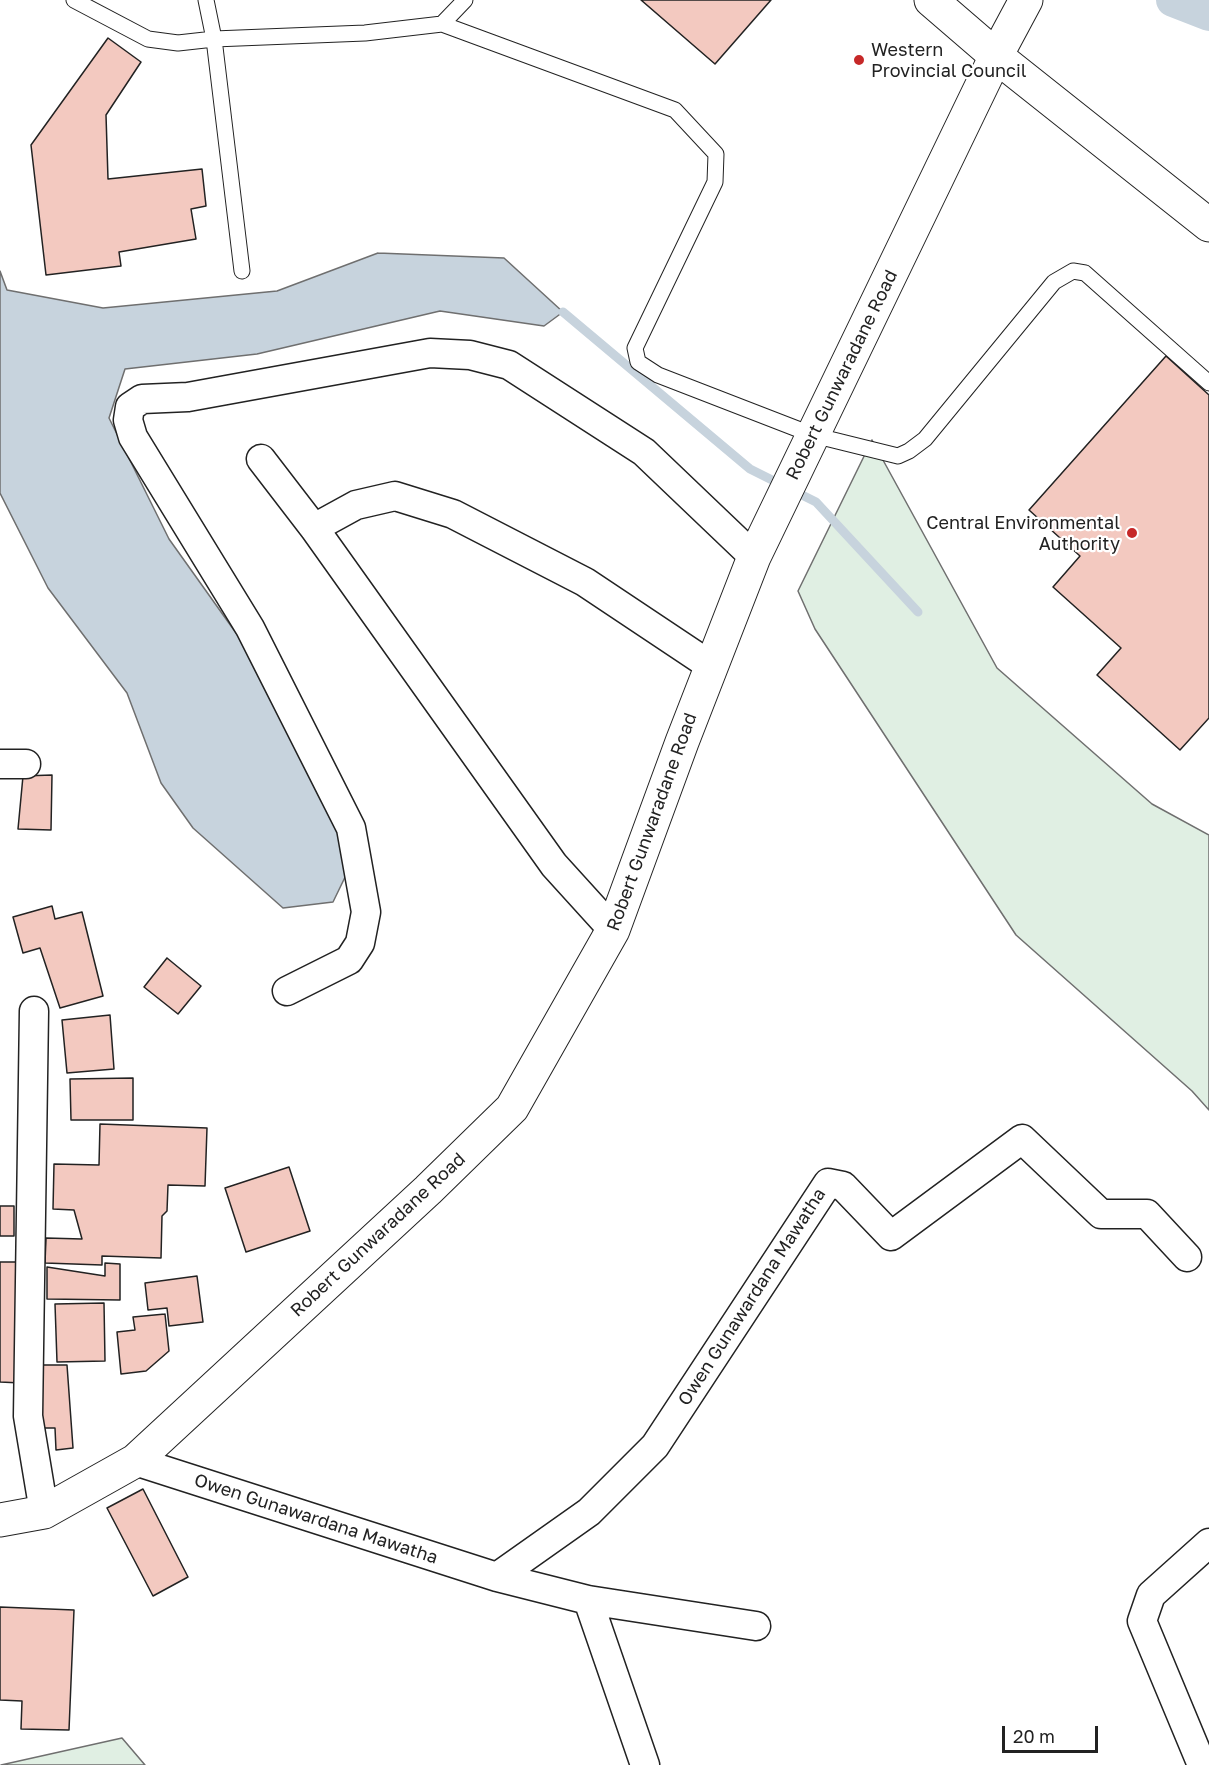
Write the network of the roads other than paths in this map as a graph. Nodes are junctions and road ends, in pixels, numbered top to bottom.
1 (74, 0) edge
2 (206, 0) edge
3 (465, 0) edge
4 (931, 0) edge
5 (1026, 0) edge
6 (442, 24) junction
7 (214, 39) junction
8 (996, 56) junction
9 (1209, 225) edge
10 (242, 271) dead end
11 (1209, 382) edge
12 (807, 448) junction
13 (261, 459) dead end
14 (314, 528) junction
15 (761, 542) junction
16 (711, 666) junction
17 (613, 930) junction
18 (287, 990) dead end
19 (33, 1011) dead end
20 (1187, 1257) dead end
21 (135, 1461) junction
22 (44, 1512) junction
23 (0, 1520) edge
24 (1209, 1543) edge
25 (497, 1576) junction
26 (588, 1600) junction
27 (756, 1626) dead end
28 (645, 1765) edge
29 (1202, 1765) edge

1 - 7 lane
2 - 7 lane
3 - 6 lane
4 - 8 street
5 - 8 street, Robert Gunwaradane Road
6 - 7 lane
6 - 12 lane
7 - 10 lane
8 - 9 street
8 - 12 street, Robert Gunwaradane Road
11 - 12 lane
12 - 15 street, Robert Gunwaradane Road
13 - 14 street
14 - 16 street
14 - 17 street
15 - 16 street, Robert Gunwaradane Road
15 - 18 street
16 - 17 street, Robert Gunwaradane Road
17 - 21 street, Robert Gunwaradane Road
19 - 22 street
20 - 25 street, Owen Gunawardana Mawatha
21 - 22 street, Robert Gunwaradane Road
21 - 25 street, Owen Gunawardana Mawatha
22 - 23 street, Robert Gunwaradane Road
24 - 29 street
25 - 26 street, Owen Gunawardana Mawatha
26 - 27 street, Owen Gunawardana Mawatha
26 - 28 street

